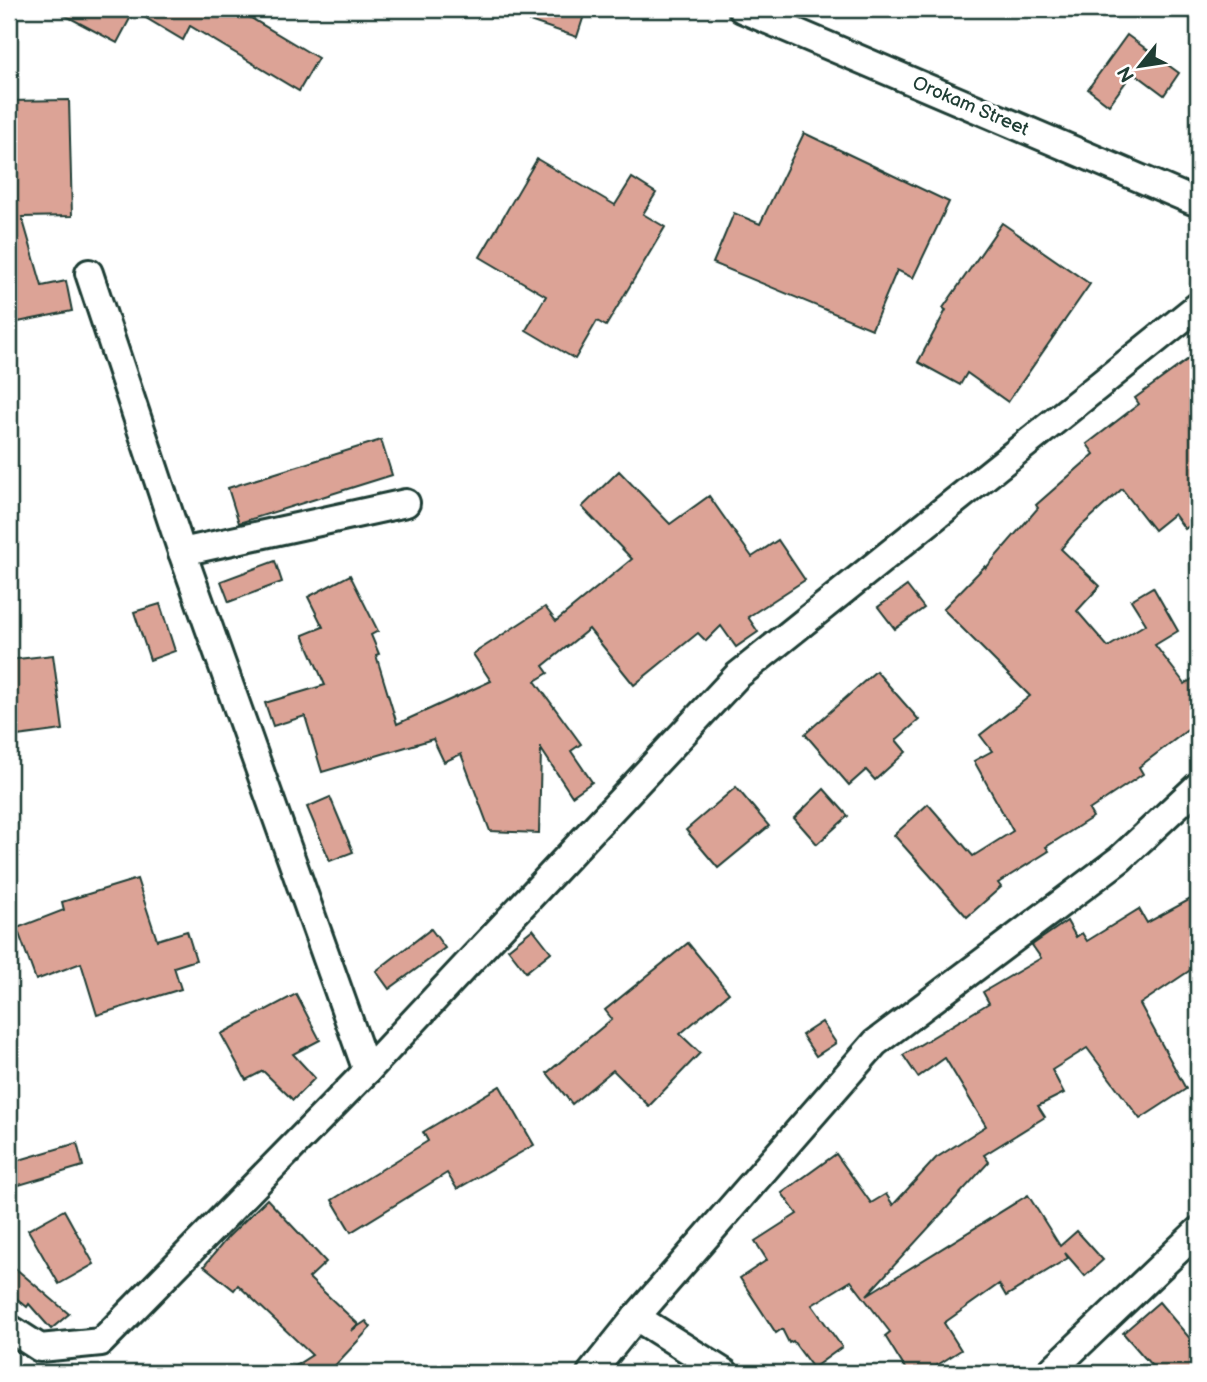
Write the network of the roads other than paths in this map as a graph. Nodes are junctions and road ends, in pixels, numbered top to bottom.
1 (742, 9) edge
2 (1198, 203) edge
3 (89, 273) dead end
4 (1198, 306) edge
5 (406, 503) dead end
6 (182, 552) junction
7 (1198, 786) edge
8 (367, 1071) junction
9 (1198, 1231) edge
10 (636, 1317) junction
11 (9, 1328) edge
12 (591, 1373) edge
13 (725, 1373) edge
14 (1049, 1373) edge

1 - 2 street, Orokam Street
3 - 6 street
4 - 8 street
5 - 6 street
6 - 8 street
7 - 10 street
8 - 11 street
9 - 14 street
10 - 12 street
10 - 13 street

